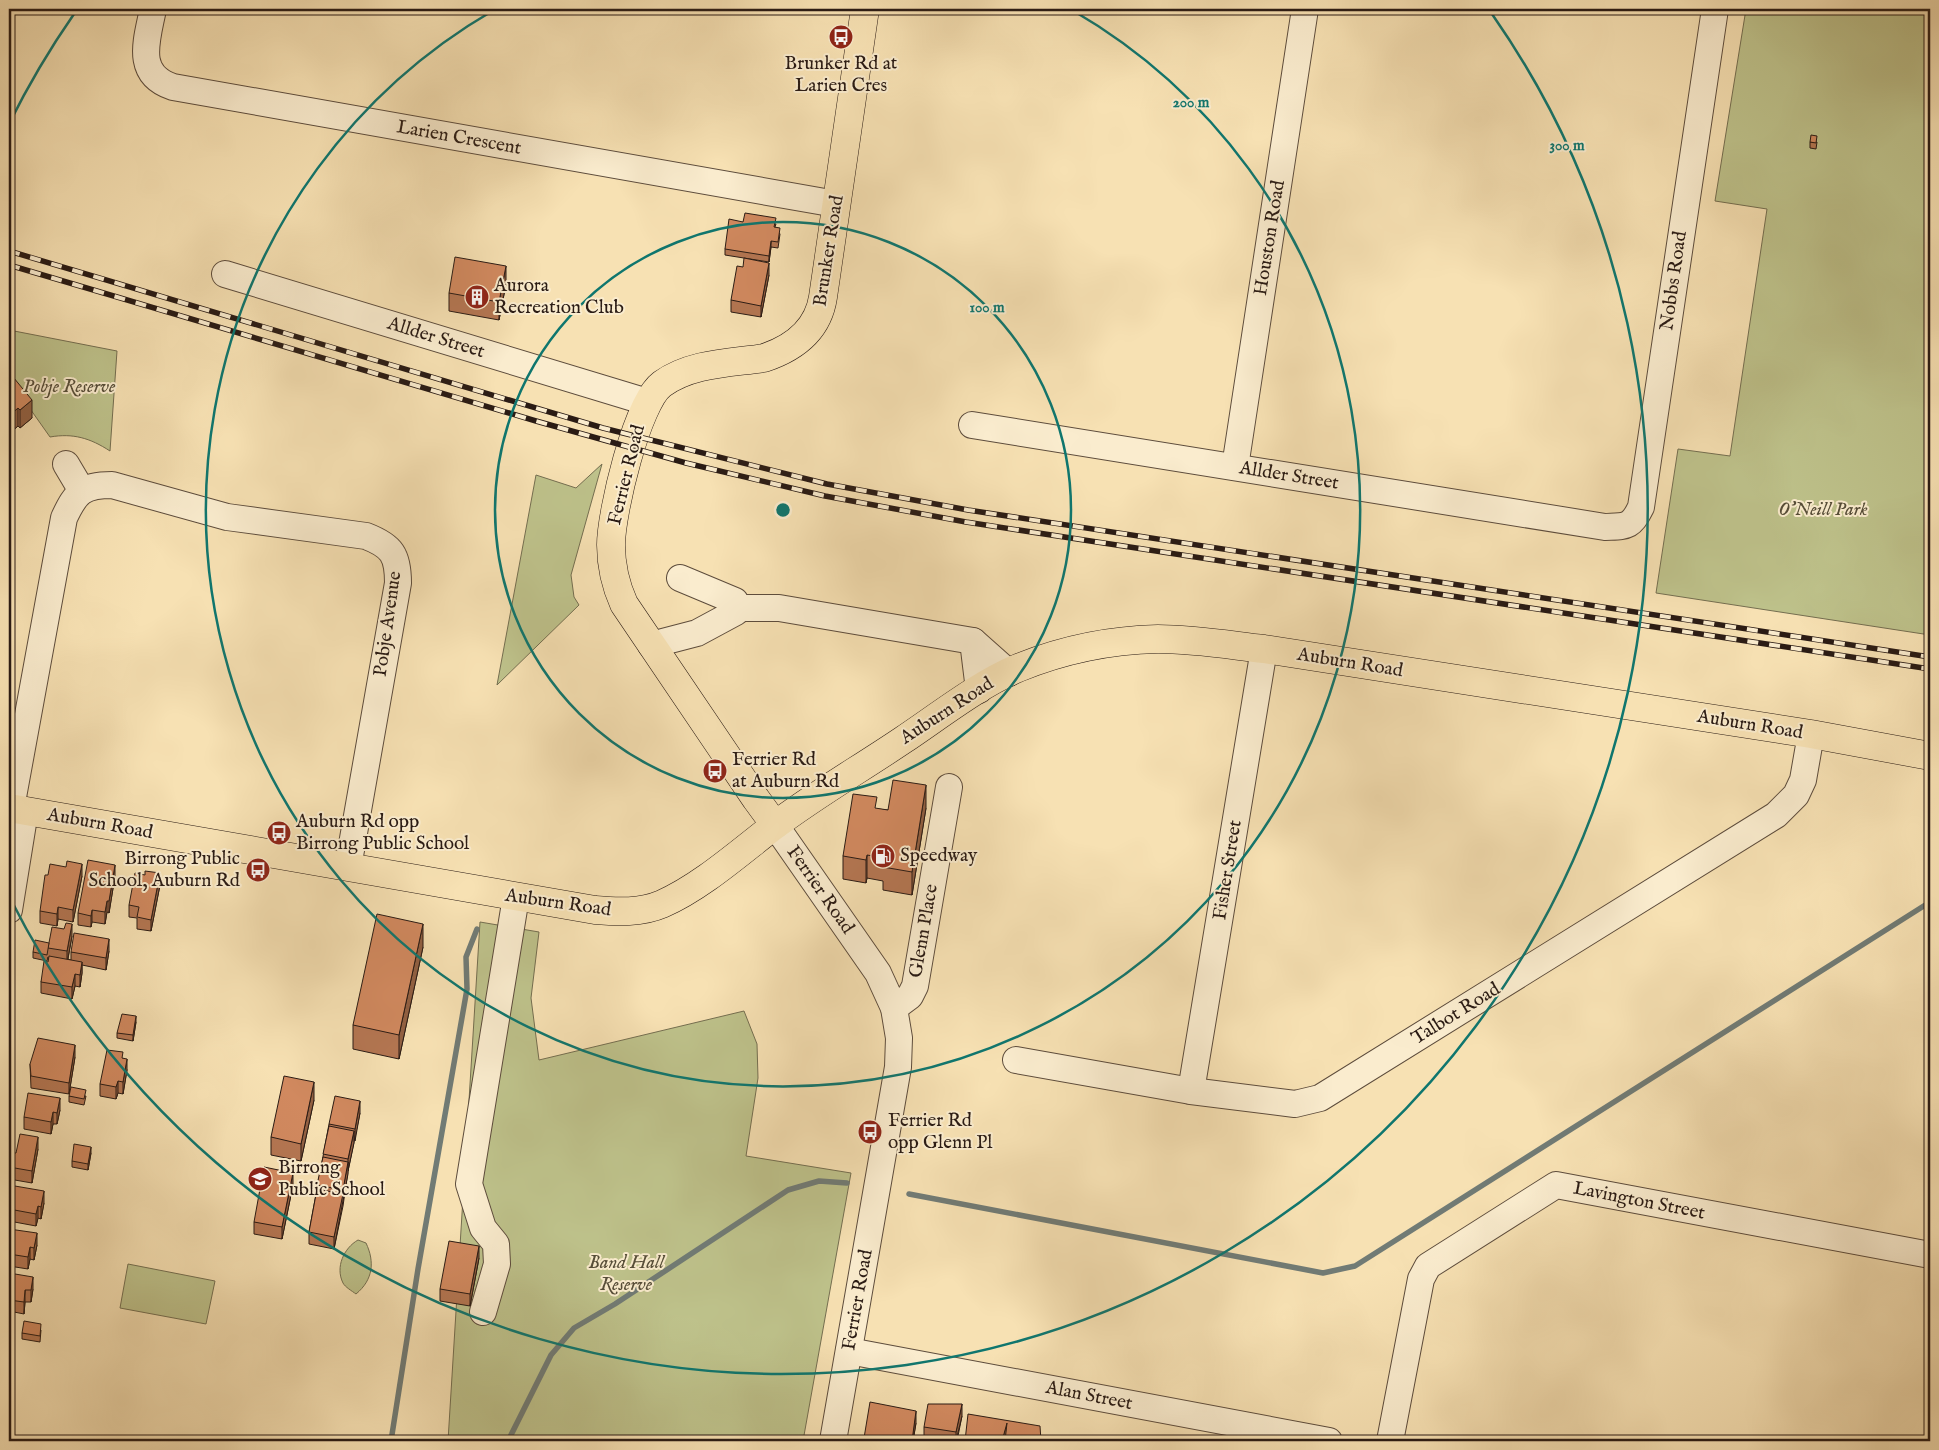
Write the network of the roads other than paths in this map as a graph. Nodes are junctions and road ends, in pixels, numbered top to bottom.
1 (153, 9) edge
2 (865, 9) edge
3 (1305, 9) edge
4 (1715, 9) edge
5 (836, 204) junction
6 (225, 274) dead end
7 (654, 393) junction
8 (972, 425) dead end
9 (66, 464) dead end
10 (1235, 467) junction
11 (82, 492) junction
12 (1605, 527) joint
13 (680, 578) dead end
14 (738, 608) junction
15 (697, 633) junction
16 (973, 641) junction
17 (651, 645) junction
18 (1264, 649) junction
19 (670, 673) junction
20 (1009, 673) junction
21 (979, 690) junction
22 (1811, 734) junction
23 (1930, 756) edge
24 (949, 786) dead end
25 (15, 809) edge
26 (775, 825) junction
27 (348, 867) junction
28 (516, 897) junction
29 (9, 910) edge
30 (894, 1008) junction
31 (1016, 1060) dead end
32 (1191, 1091) junction
33 (1930, 1256) edge
34 (483, 1312) dead end
35 (849, 1351) junction
36 (833, 1441) edge
37 (1329, 1441) edge
38 (1390, 1441) edge

1 - 5 street, Larien Crescent
2 - 5 main road, Brunker Road
3 - 10 street, Houston Road
4 - 12 street, Nobbs Road
5 - 7 main road, Brunker Road
6 - 7 street, Allder Street
7 - 17 main road, Ferrier Road
8 - 10 street, Allder Street
9 - 11 street
10 - 12 street, Allder Street
11 - 25 street
11 - 27 street, Pobje Avenue
13 - 14 street
14 - 15 street
14 - 16 street
15 - 17 street
15 - 19 street
16 - 20 street
16 - 21 street
17 - 19 main road, Ferrier Road
18 - 20 main road, Auburn Road
18 - 22 main road, Auburn Road
18 - 32 street, Fisher Street
19 - 26 main road, Ferrier Road
20 - 21 main road, Auburn Road
21 - 26 main road, Auburn Road
22 - 23 main road, Auburn Road
22 - 32 street, Talbot Road
24 - 30 street, Glenn Place
25 - 27 main road, Auburn Road
25 - 29 street
26 - 28 main road, Auburn Road
26 - 30 street, Ferrier Road
27 - 28 main road, Auburn Road
28 - 34 street
30 - 35 street, Ferrier Road
31 - 32 street, Talbot Road
33 - 38 street, Lavington Street
35 - 36 street, Ferrier Road
35 - 37 street, Alan Street

